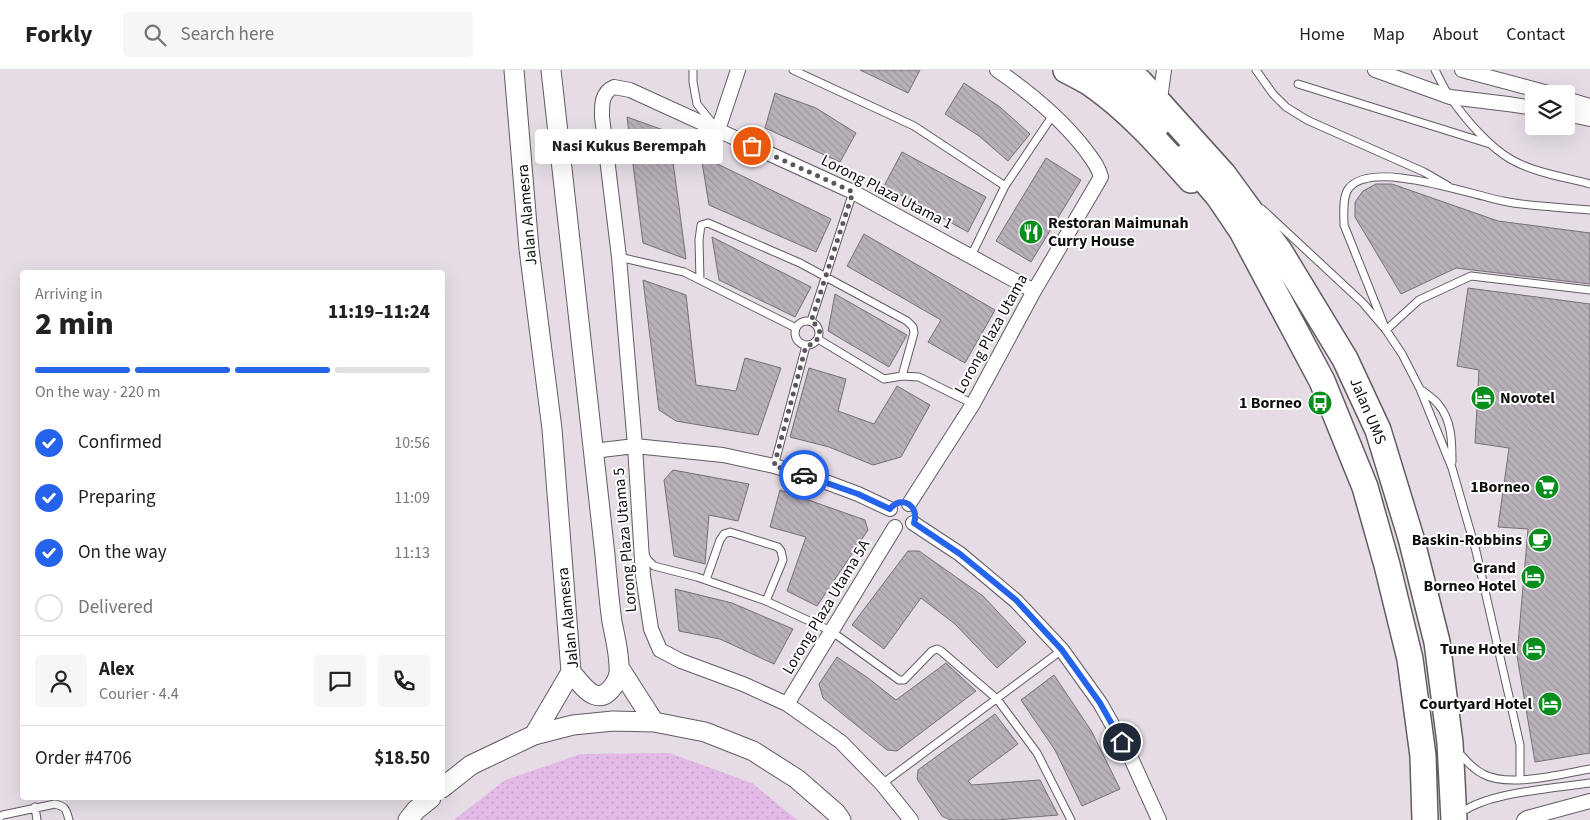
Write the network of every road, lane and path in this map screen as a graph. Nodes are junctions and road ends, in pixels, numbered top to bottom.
1 (514, 70) edge
2 (551, 70) edge
3 (693, 70) edge
4 (738, 70) edge
5 (793, 70) edge
6 (997, 70) edge
7 (1066, 70) edge
8 (1100, 70) edge
9 (1256, 70) edge
10 (1375, 70) edge
11 (1435, 70) edge
12 (1462, 70) edge
13 (1147, 77) edge
14 (1298, 84) dead end
15 (1525, 87) edge
16 (610, 89) joint
17 (1450, 97) junction
18 (1575, 101) edge
19 (1590, 106) edge
20 (1525, 107) edge
21 (1054, 115) junction
22 (1575, 116) edge
23 (1590, 119) edge
24 (718, 130) junction
25 (1490, 144) junction
26 (1590, 184) edge
27 (1005, 186) junction
28 (1452, 188) junction
29 (853, 192) junction
30 (1260, 207) junction
31 (1590, 210) edge
32 (1242, 230) junction
33 (1280, 252) junction
34 (972, 256) junction
35 (619, 257) junction
36 (826, 276) junction
37 (700, 280) junction
38 (1590, 290) edge
39 (1034, 291) junction
40 (811, 322) junction
41 (796, 328) junction
42 (1386, 330) junction
43 (818, 340) junction
44 (806, 346) junction
45 (902, 376) junction
46 (1420, 389) junction
47 (973, 404) junction
48 (635, 446) junction
49 (593, 451) junction
50 (774, 466) junction
51 (1452, 468) junction
52 (909, 504) junction
53 (890, 509) junction
54 (914, 523) junction
55 (895, 528) junction
56 (641, 548) junction
57 (706, 580) junction
58 (766, 601) junction
59 (831, 631) junction
60 (1062, 650) junction
61 (1440, 664) junction
62 (620, 669) junction
63 (571, 672) junction
64 (997, 700) junction
65 (787, 704) junction
66 (654, 722) junction
67 (534, 735) junction
68 (1462, 756) junction
69 (1590, 769) edge
70 (1520, 780) junction
71 (1590, 783) edge
72 (882, 784) junction
73 (445, 786) edge
74 (428, 800) edge
75 (1590, 801) edge
76 (35, 807) junction
77 (1463, 816) edge
78 (0, 817) edge
79 (38, 820) edge
80 (69, 820) edge
81 (408, 820) edge
82 (841, 820) edge
83 (911, 820) edge
84 (1072, 820) edge
85 (1159, 820) edge
86 (1425, 820) edge
87 (1524, 820) edge

1 - 63 street, Jalan Alamesra
2 - 49 street
3 - 24 lane
4 - 24 street
5 - 27 lane
6 - 21 street
7 - 32 highway
8 - 32 highway, Jalan UMS
9 - 28 lane
10 - 17 street
11 - 17 lane
12 - 15 street
13 - 30 highway
13 - 33 highway, Jalan UMS
14 - 25 lane
16 - 24 street, Lorong Plaza Utama 1
16 - 35 street, Lorong Plaza Utama 5
17 - 20 street
17 - 25 lane
18 - 19 street
21 - 27 lane
21 - 39 street, Lorong Plaza Utama
22 - 23 street
24 - 29 street, Lorong Plaza Utama 1
25 - 26 lane
27 - 34 lane
28 - 31 lane
28 - 42 lane
29 - 34 street, Lorong Plaza Utama 1
29 - 36 lane
30 - 33 highway
30 - 42 lane
32 - 86 highway, Jalan UMS
33 - 61 highway, Jalan UMS
34 - 39 street, Lorong Plaza Utama 1
35 - 37 lane
35 - 48 street, Lorong Plaza Utama 5
36 - 37 lane
36 - 40 lane
36 - 45 lane
37 - 41 lane
38 - 42 lane
39 - 47 street, Lorong Plaza Utama
40 - 41 lane
40 - 43 lane
41 - 44 lane
42 - 46 lane
43 - 44 lane
43 - 45 lane
44 - 50 lane
45 - 47 lane
46 - 51 lane
46 - 51 lane
47 - 52 street, Lorong Plaza Utama
48 - 49 street
48 - 50 street
48 - 56 street, Lorong Plaza Utama 5
49 - 62 street
50 - 53 street
51 - 70 lane
52 - 53 street
52 - 54 street
53 - 55 street
54 - 55 street
54 - 60 street
55 - 59 street, Lorong Plaza Utama 5A
56 - 57 lane
56 - 65 street, Lorong Plaza Utama 5
57 - 58 lane
57 - 58 lane
58 - 59 lane
59 - 64 lane
59 - 65 street, Lorong Plaza Utama 5A
60 - 64 lane
60 - 85 street
61 - 68 highway
61 - 77 highway, Jalan UMS
62 - 63 street, Jalan Alamesra
62 - 66 street
63 - 67 street
64 - 72 lane
64 - 84 lane
65 - 72 street, Lorong Plaza Utama 5
66 - 67 street
66 - 82 street
67 - 73 street
68 - 70 lane
68 - 77 highway
69 - 70 lane
71 - 77 lane
72 - 83 street, Lorong Plaza Utama 5
74 - 81 street
75 - 87 street
76 - 78 lane
76 - 79 lane
76 - 80 lane

